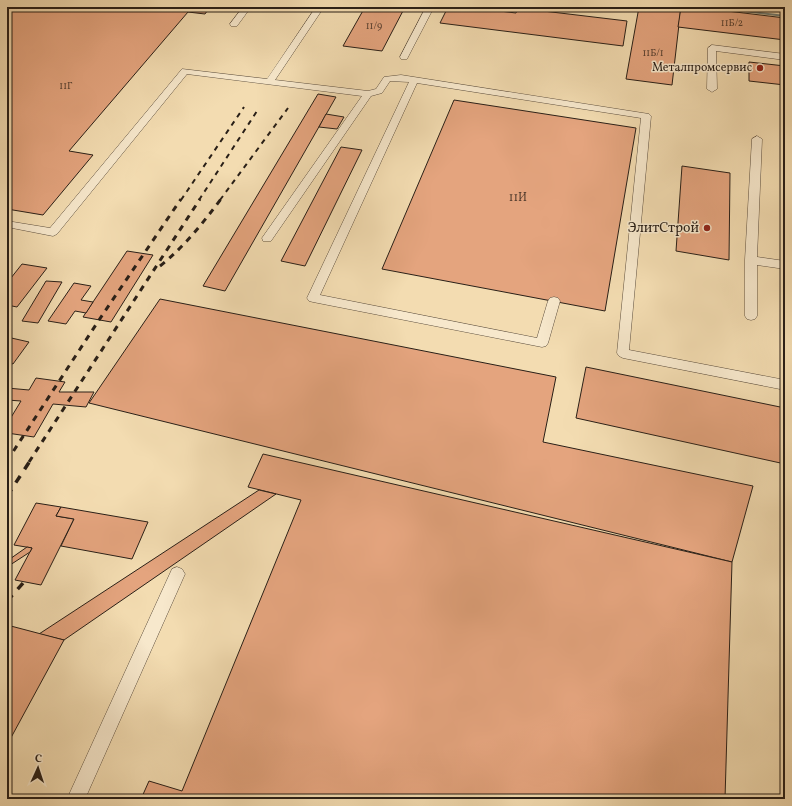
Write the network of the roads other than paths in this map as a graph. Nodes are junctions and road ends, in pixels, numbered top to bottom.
1 (247, 7) edge
2 (320, 7) edge
3 (430, 7) edge
4 (540, 7) edge
5 (554, 7) edge
6 (765, 7) edge
7 (785, 10) edge
8 (234, 24) dead end
9 (404, 57) dead end
10 (785, 57) edge
11 (414, 81) junction
12 (269, 82) junction
13 (712, 89) dead end
14 (368, 94) junction
15 (757, 139) dead end
16 (7, 224) edge
17 (267, 238) dead end
18 (751, 260) junction
19 (785, 265) edge
20 (554, 301) dead end
21 (750, 316) dead end
22 (785, 385) edge
23 (177, 574) dead end
24 (76, 799) edge

1 - 8 lane
2 - 12 lane
3 - 9 lane
4 - 5 lane
6 - 7 lane
10 - 13 lane
11 - 14 lane
11 - 20 lane
11 - 22 lane
12 - 14 lane
12 - 16 lane
14 - 17 lane
15 - 18 lane
18 - 19 lane
18 - 21 lane
23 - 24 lane

